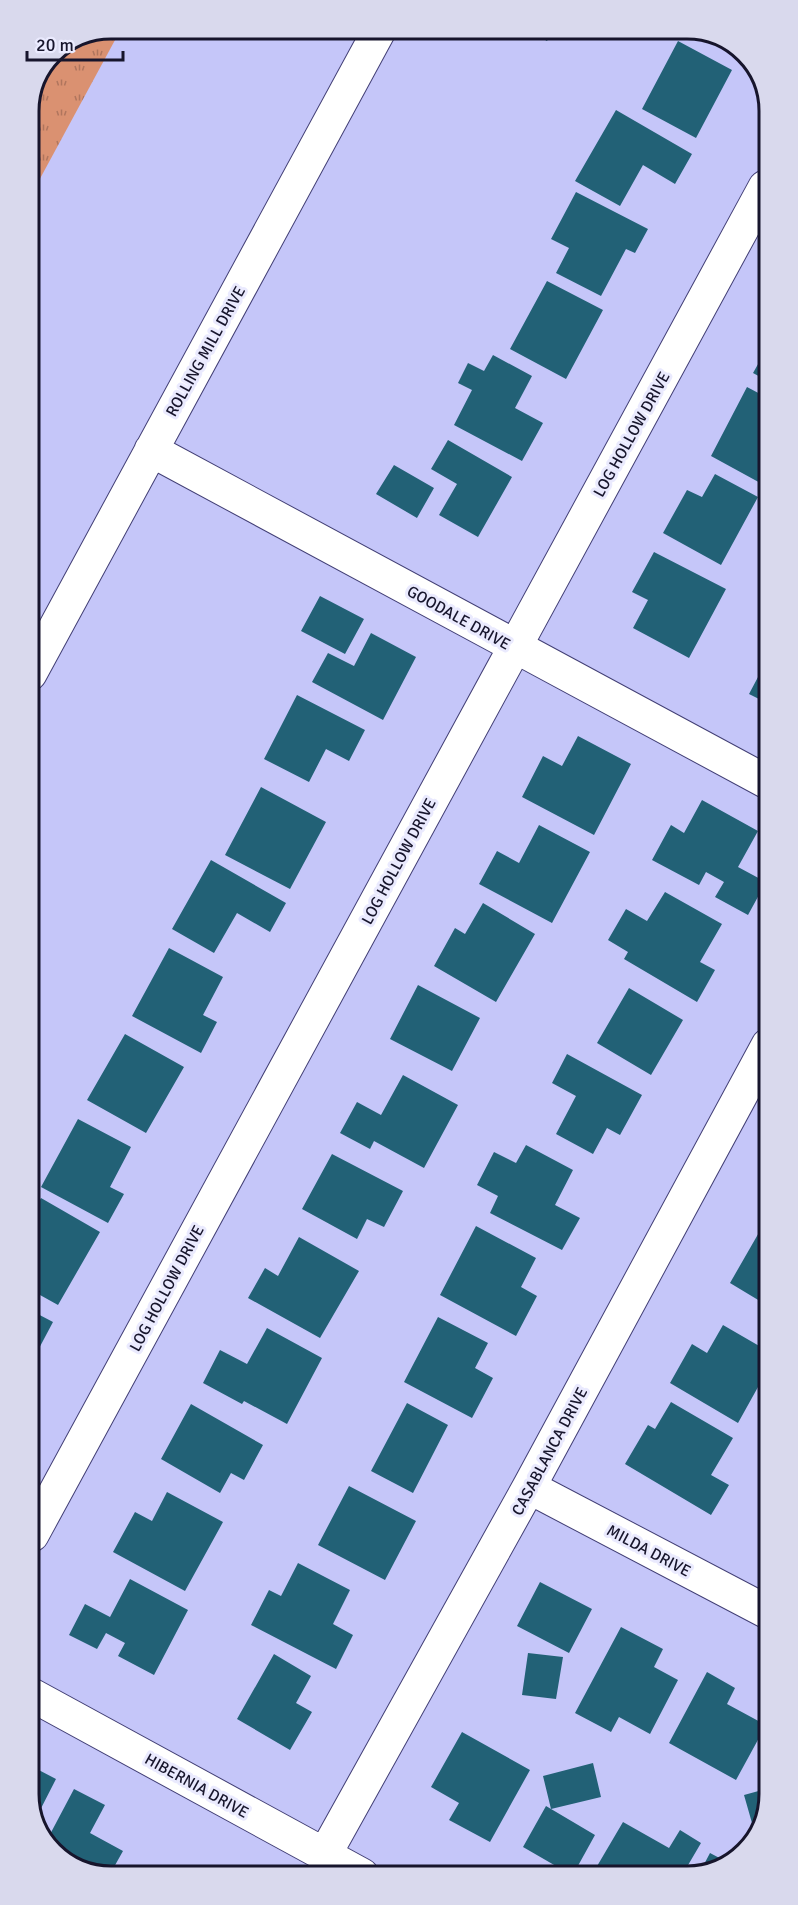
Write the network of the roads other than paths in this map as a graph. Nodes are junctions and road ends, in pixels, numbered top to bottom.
1 (375, 39) edge
2 (759, 198) edge
3 (151, 450) junction
4 (514, 647) junction
5 (39, 657) edge
6 (759, 778) edge
7 (759, 1061) edge
8 (529, 1487) junction
9 (39, 1522) edge
10 (759, 1608) edge
11 (39, 1699) edge
12 (325, 1854) junction
13 (346, 1866) edge

1 - 3 street, ROLLING MILL DRIVE
2 - 4 street, LOG HOLLOW DRIVE
3 - 4 street, GOODALE DRIVE
3 - 5 street, ROLLING MILL DRIVE
4 - 6 street, GOODALE DRIVE
4 - 9 street, LOG HOLLOW DRIVE
7 - 8 street, CASABLANCA DRIVE
8 - 10 street, MILDA DRIVE
8 - 12 street, CASABLANCA DRIVE
11 - 12 street, HIBERNIA DRIVE
12 - 13 street, HIBERNIA DRIVE

